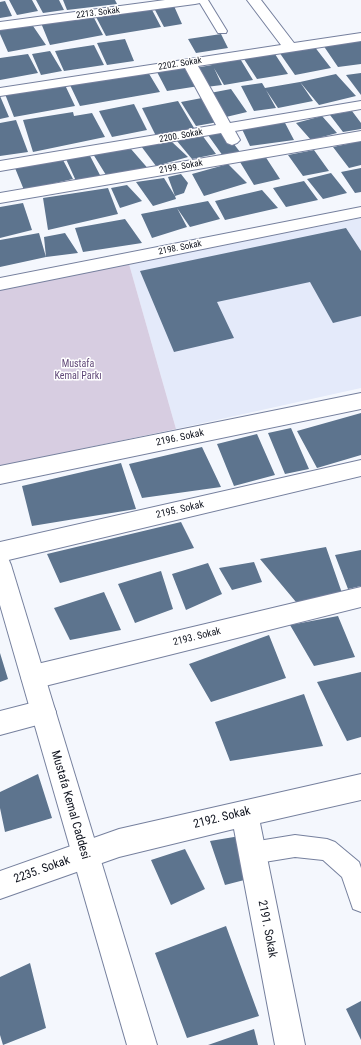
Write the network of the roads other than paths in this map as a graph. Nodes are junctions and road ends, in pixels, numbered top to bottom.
1 (195, 0) edge
2 (203, 0) edge
3 (254, 0) edge
4 (0, 26) edge
5 (222, 31) dead end
6 (361, 37) edge
7 (290, 47) junction
8 (189, 62) junction
9 (0, 92) edge
10 (361, 105) edge
11 (225, 128) junction
12 (361, 136) edge
13 (242, 156) junction
14 (0, 166) edge
15 (0, 198) edge
16 (361, 212) edge
17 (0, 284) edge
18 (361, 401) edge
19 (361, 468) edge
20 (0, 475) edge
21 (0, 552) edge
22 (0, 565) edge
23 (361, 596) edge
24 (33, 677) junction
25 (43, 712) junction
26 (0, 723) edge
27 (361, 787) edge
28 (244, 813) junction
29 (252, 853) junction
30 (85, 855) junction
31 (0, 885) edge
32 (361, 901) edge
33 (142, 1045) edge
34 (290, 1045) edge

1 - 4 street, 2213. Sokak
2 - 5 lane
3 - 7 street
6 - 7 street, 2202. Sokak
7 - 8 street, 2202. Sokak
8 - 9 street, 2202. Sokak
8 - 11 street
10 - 11 street, 2200. Sokak
11 - 13 street
11 - 14 street, 2200. Sokak
12 - 13 street, 2199. Sokak
13 - 15 street, 2199. Sokak
16 - 17 street, 2198. Sokak
18 - 20 street, 2196. Sokak
19 - 21 street, 2195. Sokak
22 - 24 street, Mustafa Kemal Caddesi
23 - 24 street, 2193. Sokak
24 - 25 street, Mustafa Kemal Caddesi
25 - 26 street
25 - 30 street, Mustafa Kemal Caddesi
27 - 28 street, 2192. Sokak
28 - 29 street, 2191. Sokak
28 - 30 street, 2192. Sokak
29 - 32 lane
29 - 34 street, 2191. Sokak
30 - 31 street, 2235. Sokak
30 - 33 street, Mustafa Kemal Caddesi

